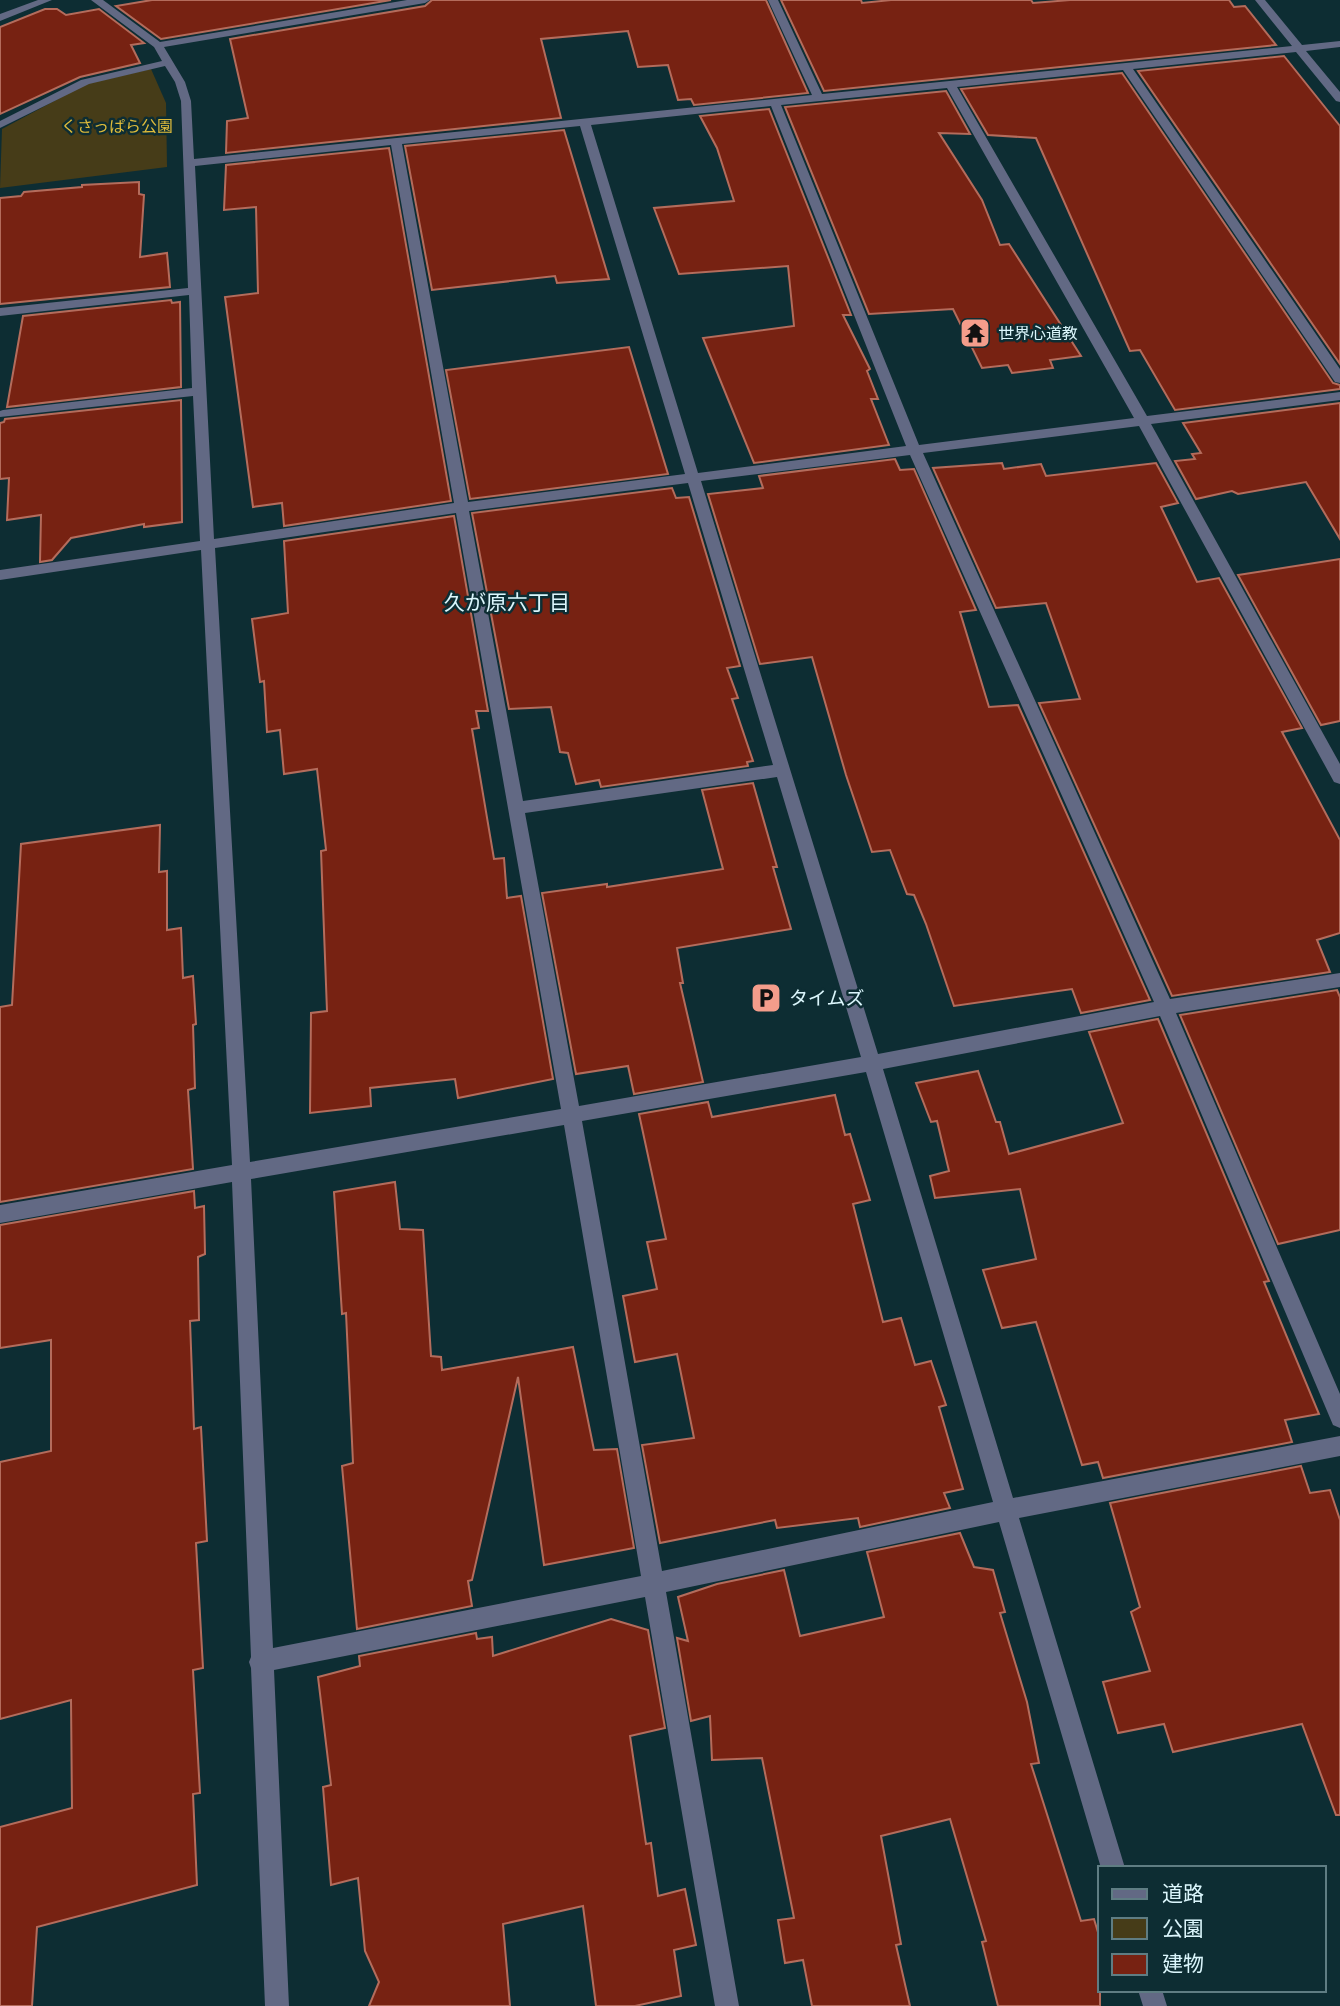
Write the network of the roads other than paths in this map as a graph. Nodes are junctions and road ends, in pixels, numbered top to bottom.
1 (47, 0) edge
2 (101, 0) edge
3 (425, 0) edge
4 (773, 0) edge
5 (1260, 0) edge
6 (0, 18) edge
7 (1340, 44) edge
8 (158, 45) junction
9 (1299, 48) junction
10 (170, 62) junction
11 (1125, 65) junction
12 (951, 86) junction
13 (819, 99) junction
14 (1340, 99) edge
15 (775, 103) junction
16 (584, 121) junction
17 (0, 125) edge
18 (396, 142) junction
19 (189, 163) junction
20 (194, 291) junction
21 (0, 312) edge
22 (1340, 379) edge
23 (199, 391) junction
24 (1340, 396) edge
25 (3, 414) dead end
26 (1143, 421) junction
27 (915, 451) junction
28 (691, 479) junction
29 (462, 508) junction
30 (208, 545) junction
31 (0, 575) edge
32 (1340, 740) edge
33 (1321, 743) junction
34 (782, 770) junction
35 (1340, 778) edge
36 (516, 808) junction
37 (1340, 980) edge
38 (1165, 1007) junction
39 (872, 1063) junction
40 (571, 1115) junction
41 (241, 1173) junction
42 (0, 1214) edge
43 (1340, 1418) edge
44 (1340, 1446) edge
45 (1006, 1510) junction
46 (654, 1584) junction
47 (260, 1662) junction
48 (1112, 1866) edge
49 (277, 2006) edge
50 (727, 2006) edge

1 - 6 street
2 - 8 street
3 - 8 street
4 - 13 street
5 - 9 street
7 - 9 street
8 - 10 street
9 - 11 street
9 - 14 street
10 - 17 street
10 - 19 street
11 - 12 street
11 - 22 street
12 - 13 street
12 - 26 street
13 - 15 street
15 - 16 street
15 - 27 street
16 - 18 street
16 - 28 street
18 - 19 street
18 - 29 street
19 - 20 street
20 - 21 street
20 - 23 street
23 - 25 street
23 - 30 street
24 - 26 street
26 - 27 street
26 - 33 street
27 - 28 street
27 - 38 street
28 - 29 street
28 - 34 street
29 - 30 street
29 - 36 street
30 - 31 street
30 - 41 street
32 - 33 street
33 - 35 street
34 - 36 street
34 - 39 street
36 - 40 street
37 - 38 street
38 - 39 street
38 - 43 street
39 - 40 street
39 - 45 street
40 - 41 street
40 - 46 street
41 - 42 street
41 - 47 street
44 - 45 street
45 - 46 street
45 - 48 street
46 - 47 street
46 - 50 street
47 - 49 street

